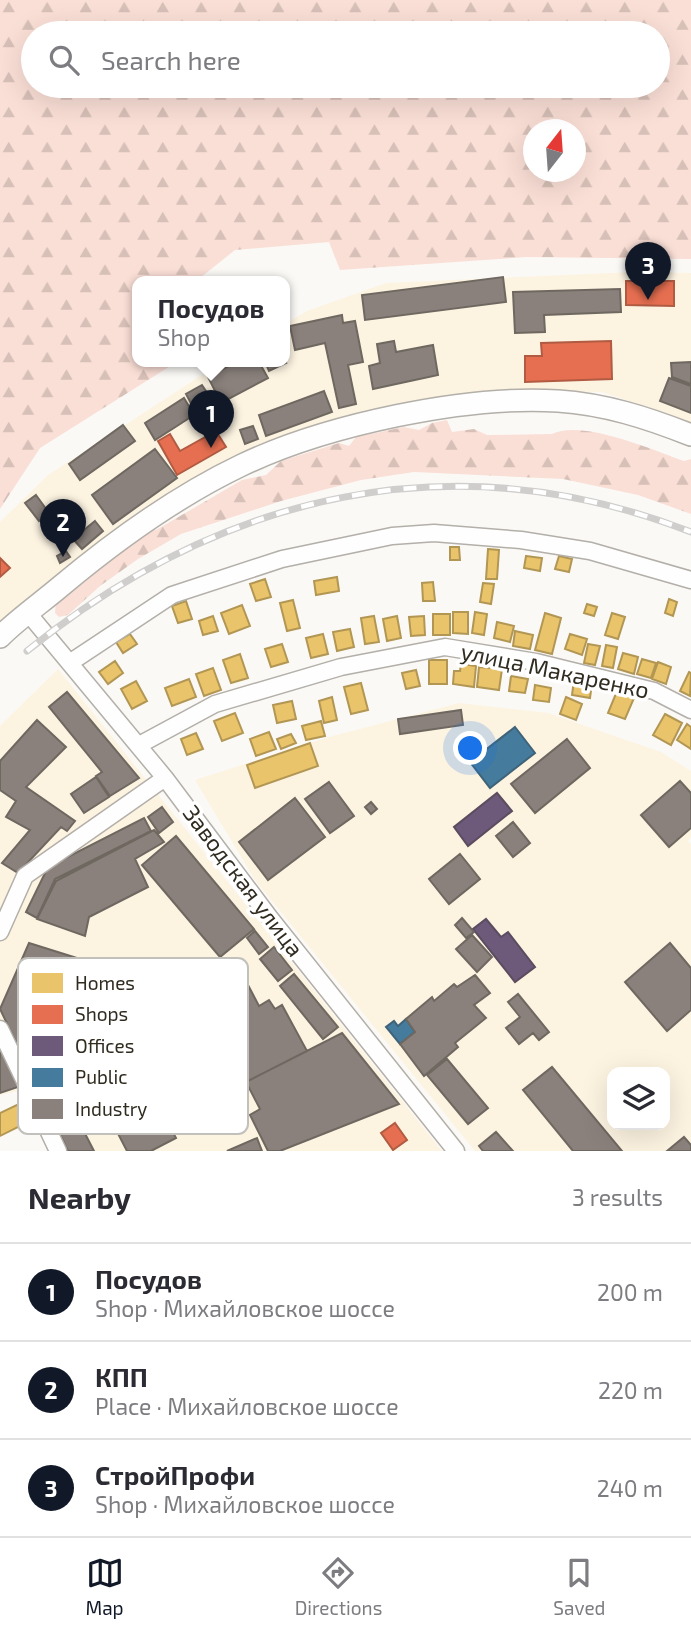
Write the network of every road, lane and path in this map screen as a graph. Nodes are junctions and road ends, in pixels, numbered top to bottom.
1 (691, 435) edge
2 (691, 580) edge
3 (29, 613) junction
4 (0, 637) edge
5 (71, 662) junction
6 (691, 710) edge
7 (139, 745) junction
8 (165, 778) junction
9 (0, 932) edge
10 (0, 1029) edge
11 (18, 1067) edge
12 (50, 1134) edge
13 (58, 1151) edge
14 (456, 1151) edge

1 - 3 main road
2 - 5 street
3 - 4 main road
3 - 5 street, Заводская улица
5 - 7 street, Заводская улица
6 - 7 street, улица Макаренко
7 - 8 street, Заводская улица
8 - 9 street
8 - 14 street, Заводская улица
10 - 11 street
12 - 13 street

